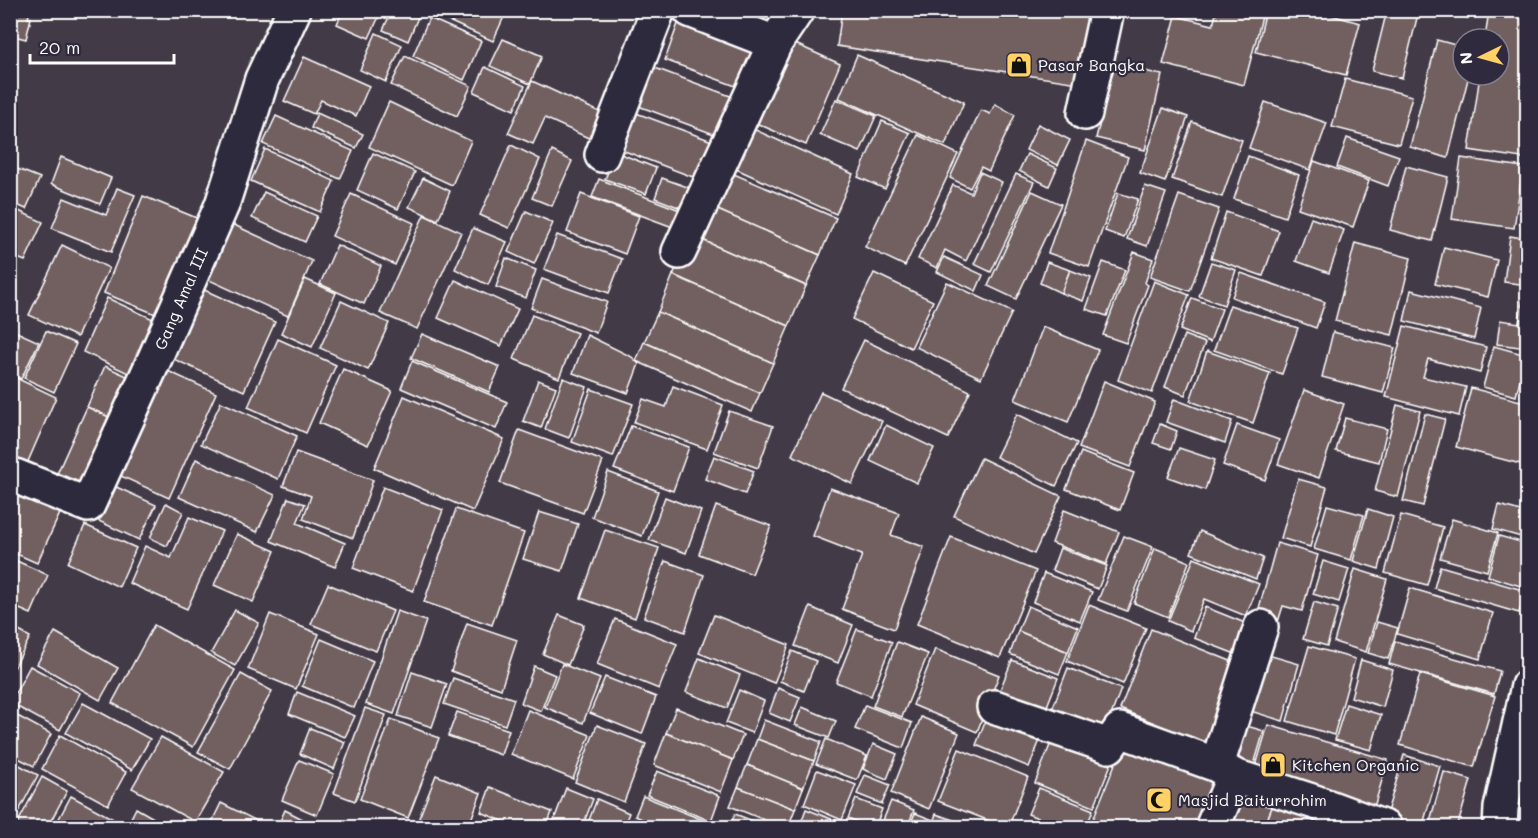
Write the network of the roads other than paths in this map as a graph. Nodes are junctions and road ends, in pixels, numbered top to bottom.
1 (294, 10) edge
2 (658, 10) edge
3 (690, 10) edge
4 (797, 10) edge
5 (1107, 10) edge
6 (776, 43) junction
7 (1085, 113) dead end
8 (602, 155) dead end
9 (679, 252) dead end
10 (10, 474) edge
11 (1262, 627) dead end
12 (1527, 686) edge
13 (994, 707) dead end
14 (1226, 770) junction
15 (1212, 828) edge
16 (1385, 828) edge
17 (1500, 828) edge

1 - 10 street, Gang Amal III
2 - 8 street
3 - 6 street
4 - 6 street
5 - 7 street
6 - 9 street
11 - 14 street
12 - 17 street
13 - 14 street
14 - 15 street
14 - 16 street

